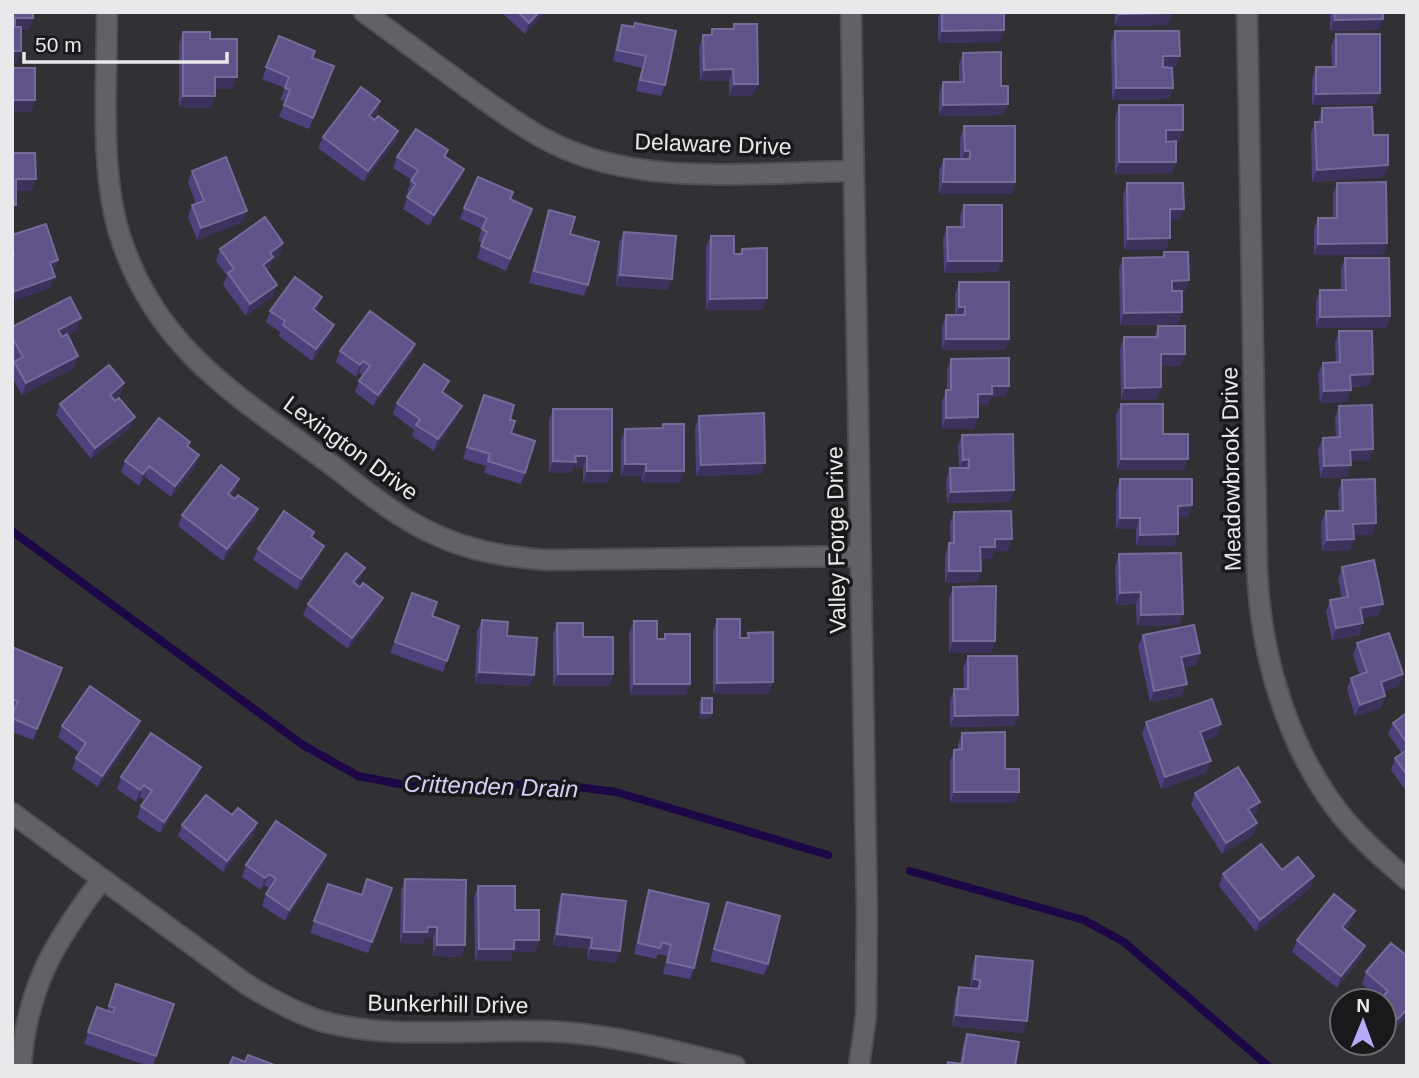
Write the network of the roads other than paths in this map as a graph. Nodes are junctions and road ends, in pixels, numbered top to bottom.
1 (107, 12) edge
2 (364, 12) edge
3 (851, 12) edge
4 (1247, 12) edge
5 (854, 171) junction
6 (861, 556) junction
7 (12, 813) edge
8 (102, 879) junction
9 (1407, 879) edge
10 (21, 1066) edge
11 (734, 1066) edge
12 (859, 1066) edge

1 - 6 street, Lexington Drive
2 - 5 street, Delaware Drive
3 - 5 street, Valley Forge Drive
4 - 9 street, Meadowbrook Drive
5 - 6 street, Valley Forge Drive
6 - 12 street, Valley Forge Drive
7 - 8 street, Bunkerhill Drive
8 - 10 street
8 - 11 street, Bunkerhill Drive

